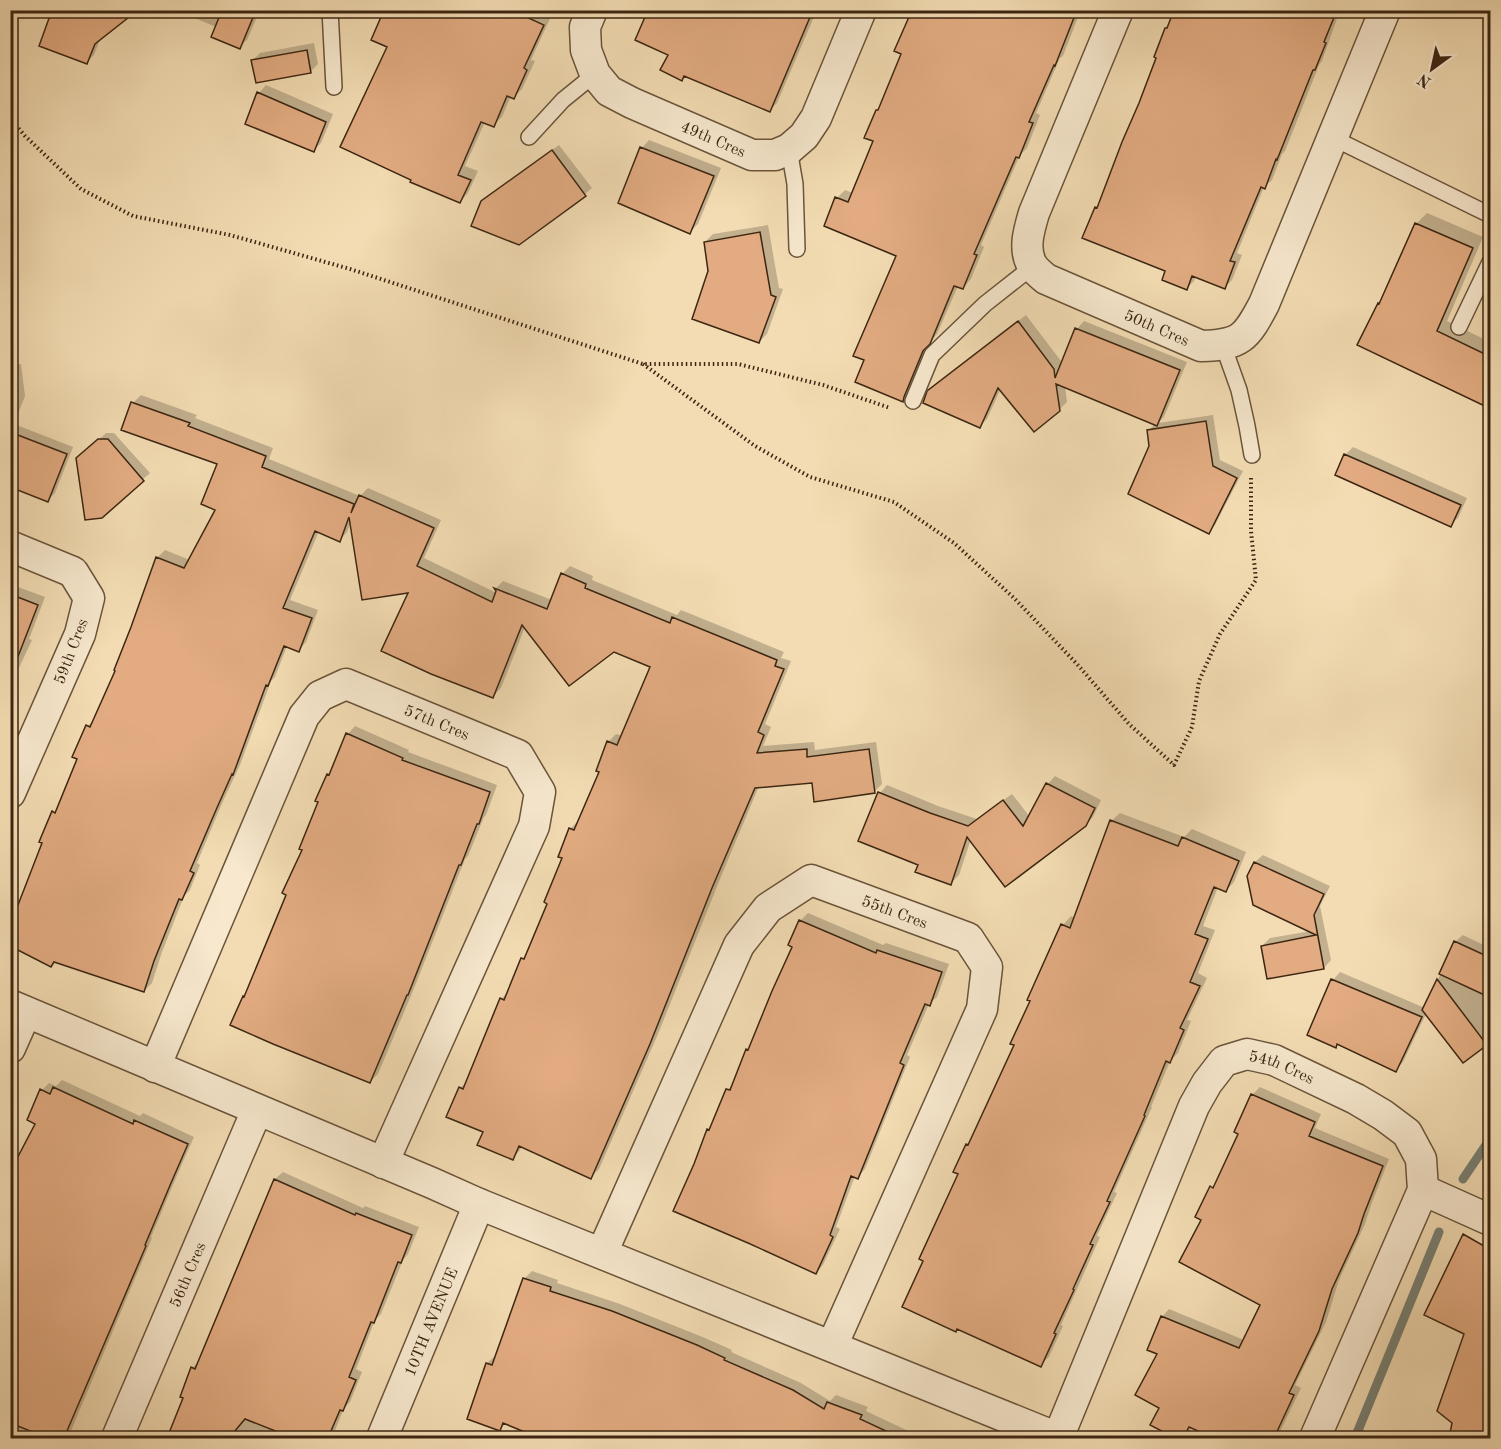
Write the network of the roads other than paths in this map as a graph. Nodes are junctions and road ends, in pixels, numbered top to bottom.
1 (330, 10) edge
2 (592, 10) edge
3 (861, 10) edge
4 (1118, 10) edge
5 (1385, 10) edge
6 (596, 74) junction
7 (334, 87) dead end
8 (528, 137) dead end
9 (1333, 138) junction
10 (789, 149) junction
11 (1491, 215) edge
12 (797, 249) dead end
13 (1491, 262) edge
14 (1032, 267) junction
15 (1458, 327) dead end
16 (1223, 345) junction
17 (913, 401) road end
18 (1252, 455) road end
19 (10, 546) edge
20 (10, 793) edge
21 (18, 1009) edge
22 (10, 1048) edge
23 (155, 1067) junction
24 (257, 1110) junction
25 (383, 1163) junction
26 (1423, 1190) junction
27 (479, 1204) junction
28 (1491, 1220) edge
29 (602, 1253) junction
30 (832, 1346) junction
31 (117, 1438) edge
32 (382, 1438) edge
33 (1058, 1438) edge
34 (1315, 1438) edge

1 - 7 lane
2 - 6 street, 49th Cres
3 - 10 street
4 - 14 street
5 - 9 street
6 - 8 lane
6 - 10 street, 49th Cres
9 - 11 lane
9 - 16 street
10 - 12 lane
13 - 15 lane
14 - 16 street, 50th Cres
14 - 17 lane
16 - 18 lane
19 - 20 street, 59th Cres
21 - 22 street
21 - 23 street
23 - 24 street
23 - 25 street, 57th Cres
24 - 25 street
24 - 31 street, 56th Cres
25 - 27 street
26 - 28 street
26 - 33 street, 54th Cres
26 - 34 street, 54th Cres
27 - 29 street
27 - 32 street, 10TH AVENUE
29 - 30 street
29 - 30 street, 55th Cres
30 - 33 street

